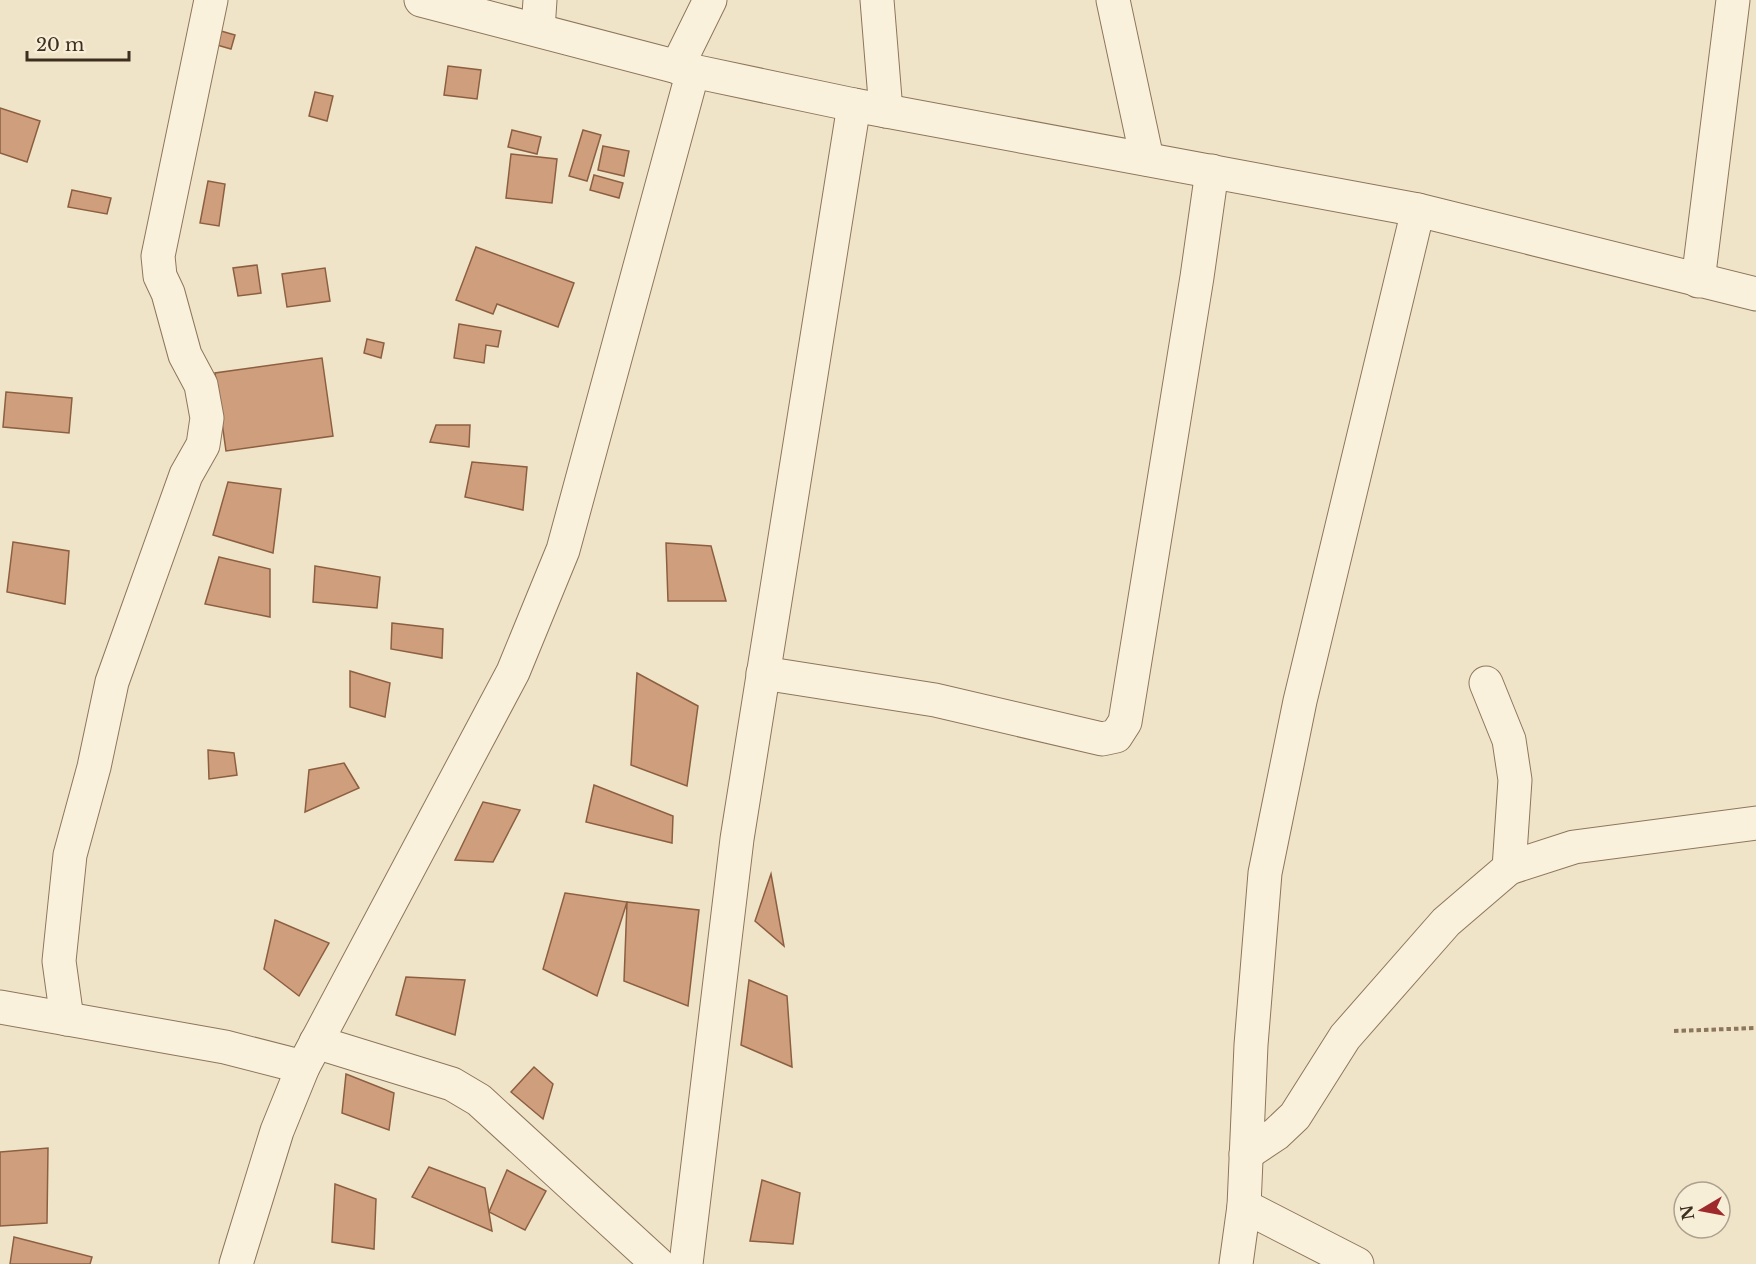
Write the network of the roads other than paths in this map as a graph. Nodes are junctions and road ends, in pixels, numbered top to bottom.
1 (212, 0) edge
2 (420, 0) edge
3 (710, 0) edge
4 (877, 0) edge
5 (1113, 0) edge
6 (1733, 0) edge
7 (539, 14) edge
8 (685, 69) junction
9 (854, 105) junction
10 (886, 111) junction
11 (1147, 159) junction
12 (1212, 171) junction
13 (1418, 210) junction
14 (1698, 281) junction
15 (1756, 294) edge
16 (763, 673) junction
17 (1486, 683) dead end
18 (1756, 823) edge
19 (1509, 868) junction
20 (0, 1007) edge
21 (67, 1019) junction
22 (309, 1055) junction
23 (1246, 1154) junction
24 (1244, 1206) junction
25 (236, 1264) edge
26 (658, 1264) edge
27 (686, 1264) edge
28 (1236, 1264) edge
29 (1357, 1264) edge

1 - 21 street
2 - 7 street
3 - 8 street
4 - 10 street
5 - 11 street
6 - 14 street
7 - 8 street
8 - 9 street
8 - 22 street
9 - 10 street
9 - 16 street
10 - 11 street
11 - 12 street
12 - 13 street
12 - 16 street
13 - 14 street
13 - 23 street
14 - 15 street
16 - 27 street
17 - 19 street
18 - 19 street
19 - 23 street
20 - 21 street
21 - 22 street
22 - 25 street
22 - 26 street
23 - 24 street
24 - 28 street
24 - 29 street

